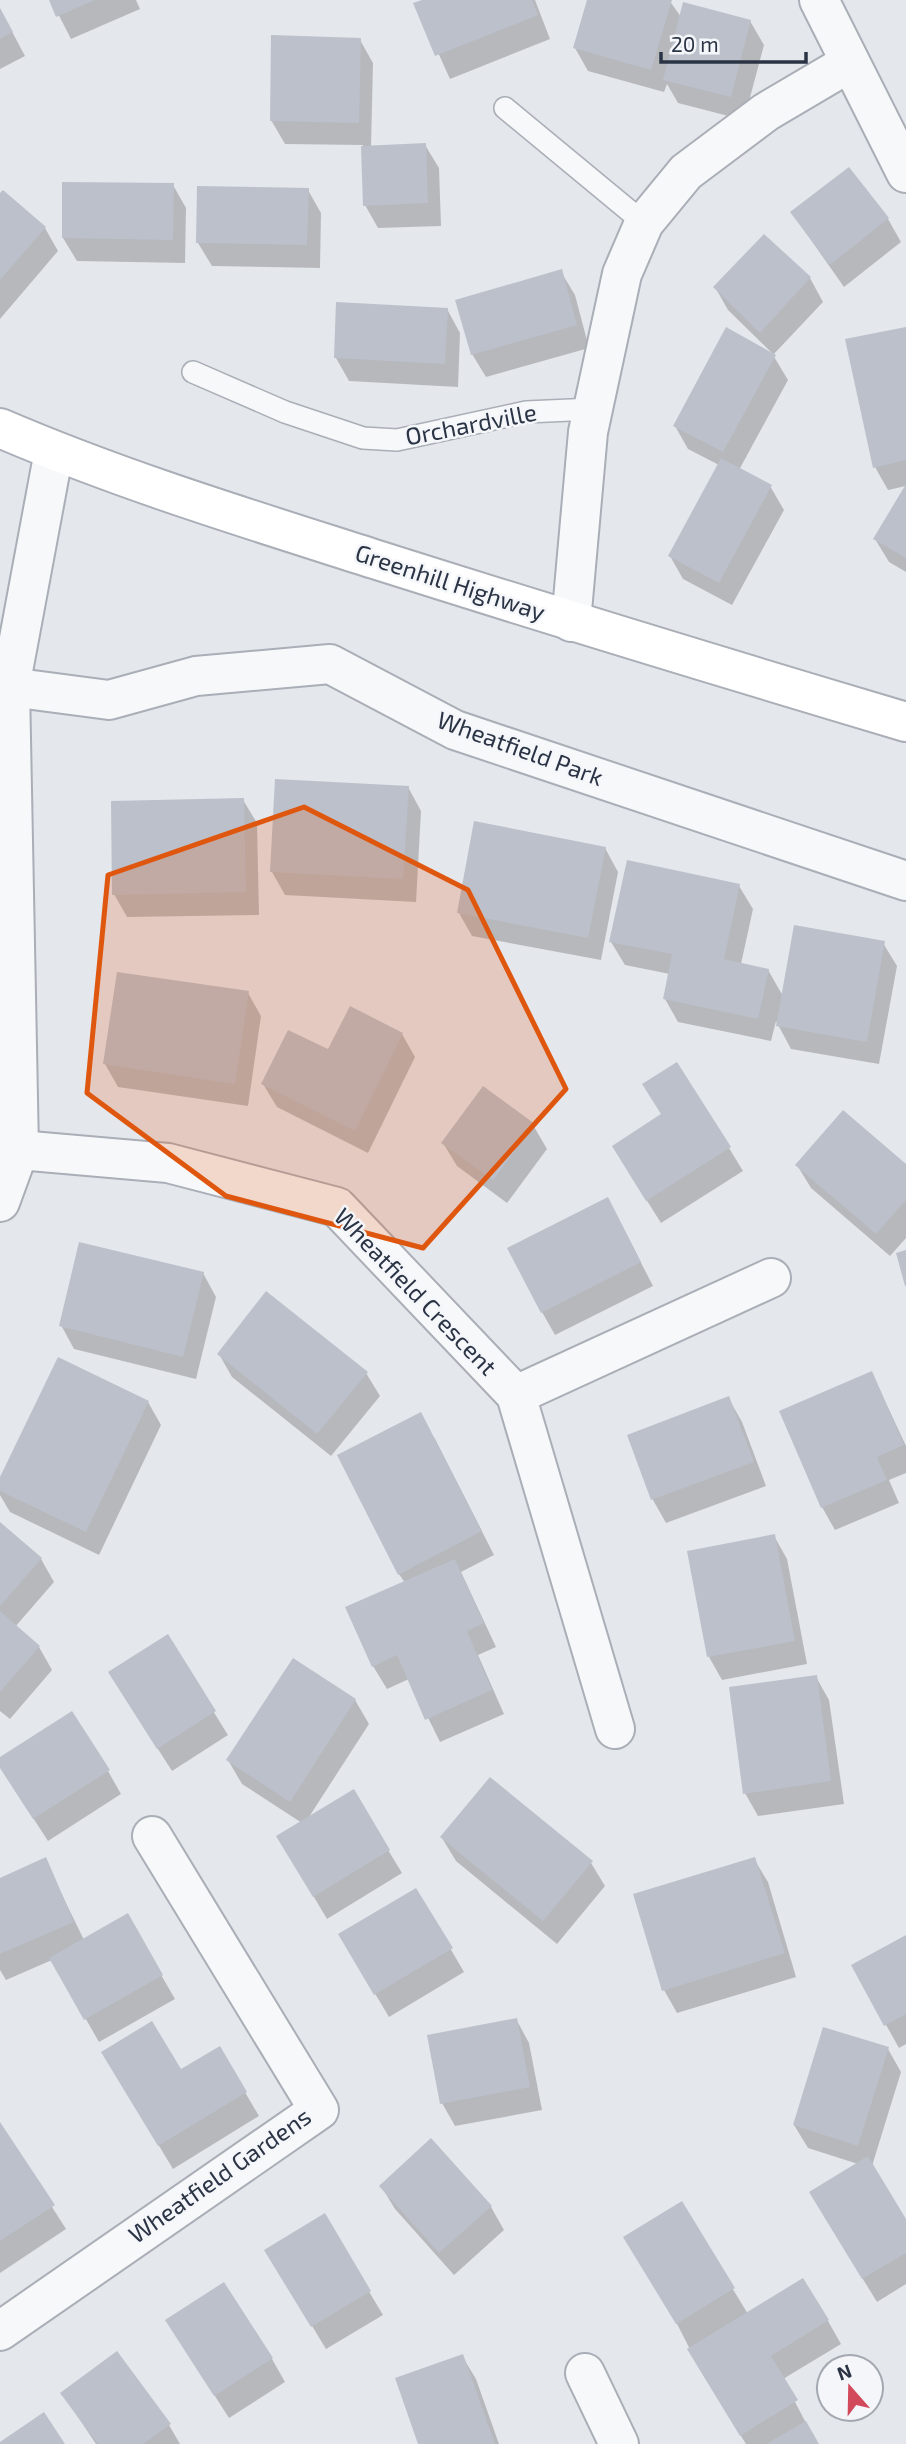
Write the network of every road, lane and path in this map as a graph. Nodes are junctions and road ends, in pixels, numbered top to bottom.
1 (818, 0) edge
2 (849, 63) junction
3 (505, 108) dead end
4 (906, 173) edge
5 (644, 223) junction
6 (193, 372) dead end
7 (593, 409) junction
8 (0, 428) edge
9 (54, 451) junction
10 (570, 622) junction
11 (10, 687) junction
12 (906, 722) edge
13 (906, 881) edge
14 (19, 1150) junction
15 (0, 1202) edge
16 (771, 1278) dead end
17 (516, 1395) junction
18 (615, 1729) dead end
19 (152, 1836) dead end
20 (0, 2330) edge
21 (585, 2373) dead end
22 (619, 2444) edge

1 - 2 street
2 - 4 street
2 - 5 street
3 - 5 lane
5 - 7 street
6 - 7 lane, Orchardville
7 - 10 street
8 - 9 main road, Greenhill Highway
9 - 10 main road, Greenhill Highway
9 - 11 street
10 - 12 main road, Greenhill Highway
11 - 13 street, Wheatfield Park
11 - 14 street
14 - 15 street
14 - 17 street, Wheatfield Crescent
16 - 17 street, Wheatfield Crescent
17 - 18 street, Wheatfield Crescent
19 - 20 street, Wheatfield Gardens
21 - 22 street

